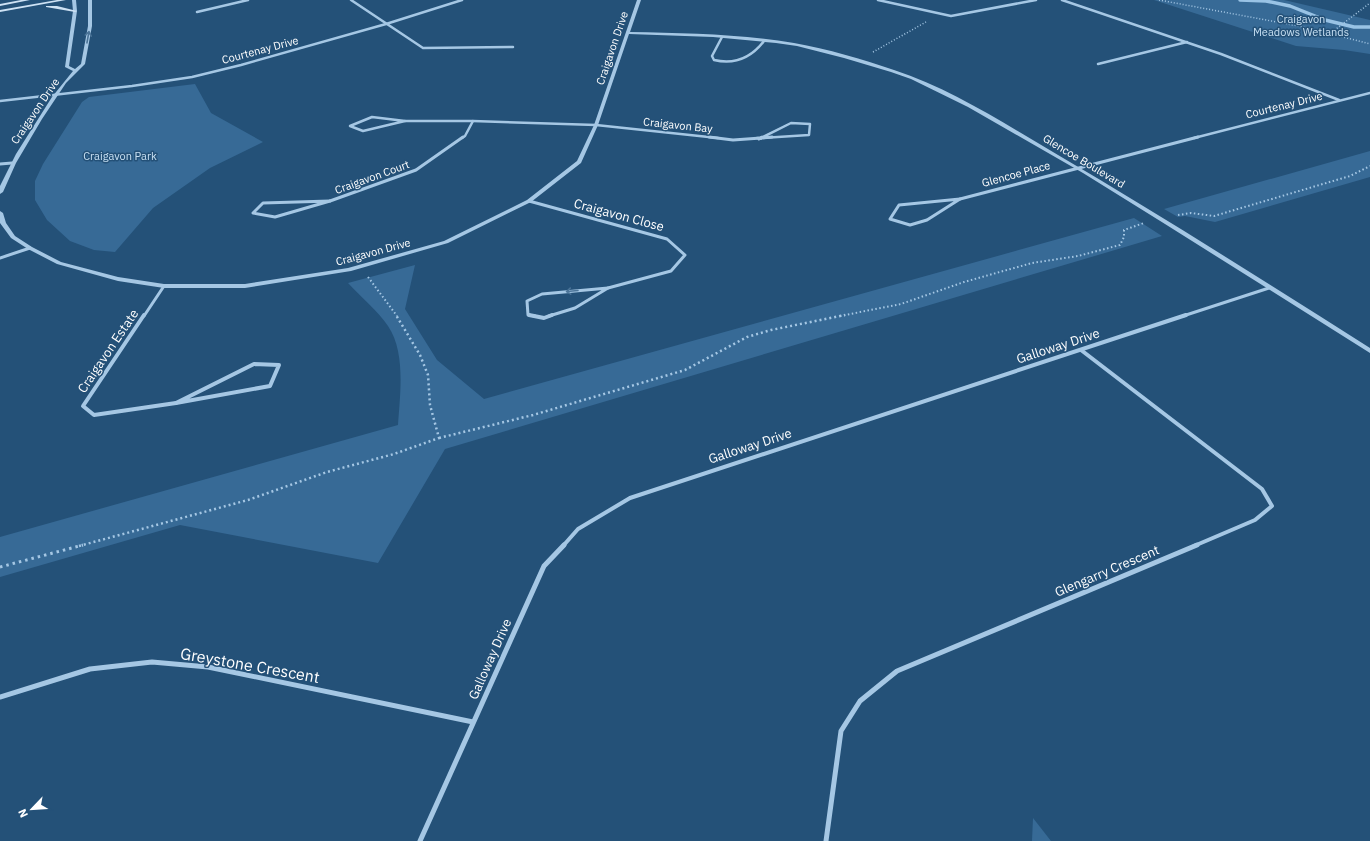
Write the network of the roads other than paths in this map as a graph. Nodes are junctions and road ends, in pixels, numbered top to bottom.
1 (23, 0) edge
2 (28, 0) edge
3 (64, 0) edge
4 (74, 0) edge
5 (90, 0) edge
6 (248, 0) edge
7 (351, 0) edge
8 (462, 0) edge
9 (639, 0) edge
10 (878, 0) edge
11 (1036, 0) edge
12 (1062, 0) edge
13 (16, 2) junction
14 (0, 5) edge
15 (13, 9) junction
16 (0, 11) edge
17 (75, 12) junction
18 (197, 12) dead end
19 (386, 24) junction
20 (628, 33) junction
21 (722, 37) junction
22 (764, 41) junction
23 (1188, 42) junction
24 (514, 47) dead end
25 (1098, 64) dead end
26 (75, 70) junction
27 (57, 93) junction
28 (1370, 93) edge
29 (1339, 100) junction
30 (0, 101) edge
31 (405, 121) junction
32 (473, 121) junction
33 (596, 125) junction
34 (759, 139) junction
35 (12, 163) junction
36 (0, 164) edge
37 (1076, 168) junction
38 (2, 182) edge
39 (0, 192) edge
40 (960, 199) junction
41 (330, 201) junction
42 (529, 201) junction
43 (0, 213) edge
44 (30, 248) junction
45 (0, 258) edge
46 (164, 286) junction
47 (608, 288) junction
48 (1270, 288) junction
49 (1081, 350) junction
50 (1370, 351) edge
51 (176, 403) junction
52 (0, 697) edge
53 (473, 722) junction
54 (420, 841) edge
55 (826, 841) edge

1 - 13 main road
2 - 13 main road
3 - 15 main road
4 - 17 street, Craigavon Drive
26 -> 5 street, Craigavon Drive
6 - 18 street
7 - 19 street
8 - 19 street, Courtenay Drive
9 - 20 street, Craigavon Drive
10 - 11 street
12 - 23 street, Courtenay Drive
13 - 14 main road
15 - 16 main road
15 - 17 main road
17 - 26 street, Craigavon Drive
19 - 24 street
19 - 27 street, Courtenay Drive
20 - 21 street, Glencoe Boulevard
20 - 33 street, Craigavon Drive
21 - 22 street, Glencoe Boulevard
21 - 22 street
22 - 37 street, Glencoe Boulevard
23 - 25 street
23 - 29 street, Courtenay Drive
26 - 27 street, Craigavon Drive
27 - 30 street, Courtenay Drive
27 - 35 street, Craigavon Drive
28 - 29 street
29 - 37 street, Courtenay Drive
31 - 31 street
31 - 32 street
32 - 33 street
32 - 41 street, Craigavon Court
33 - 34 street, Craigavon Bay
33 - 42 street, Craigavon Drive
34 - 34 street, Craigavon Bay
35 - 36 street, Craigavon Drive
35 - 38 street, Craigavon Drive
37 - 40 street, Glencoe Place
37 - 48 street, Glencoe Boulevard
38 - 39 street, Craigavon Drive
40 - 40 street, Glencoe Place
41 - 41 street, Craigavon Court
42 - 46 street, Craigavon Drive
42 - 47 street, Craigavon Close
43 - 44 street, Craigavon Drive
44 - 45 street
44 - 46 street, Craigavon Drive
46 - 51 street, Craigavon Estate
47 -> 47 street, Craigavon Close
48 - 49 street, Galloway Drive
48 - 50 street, Glencoe Boulevard
49 - 53 street, Galloway Drive
49 - 55 street, Glengarry Crescent
51 - 51 street, Craigavon Estate
52 - 53 street, Greystone Crescent
53 - 54 street, Galloway Drive

